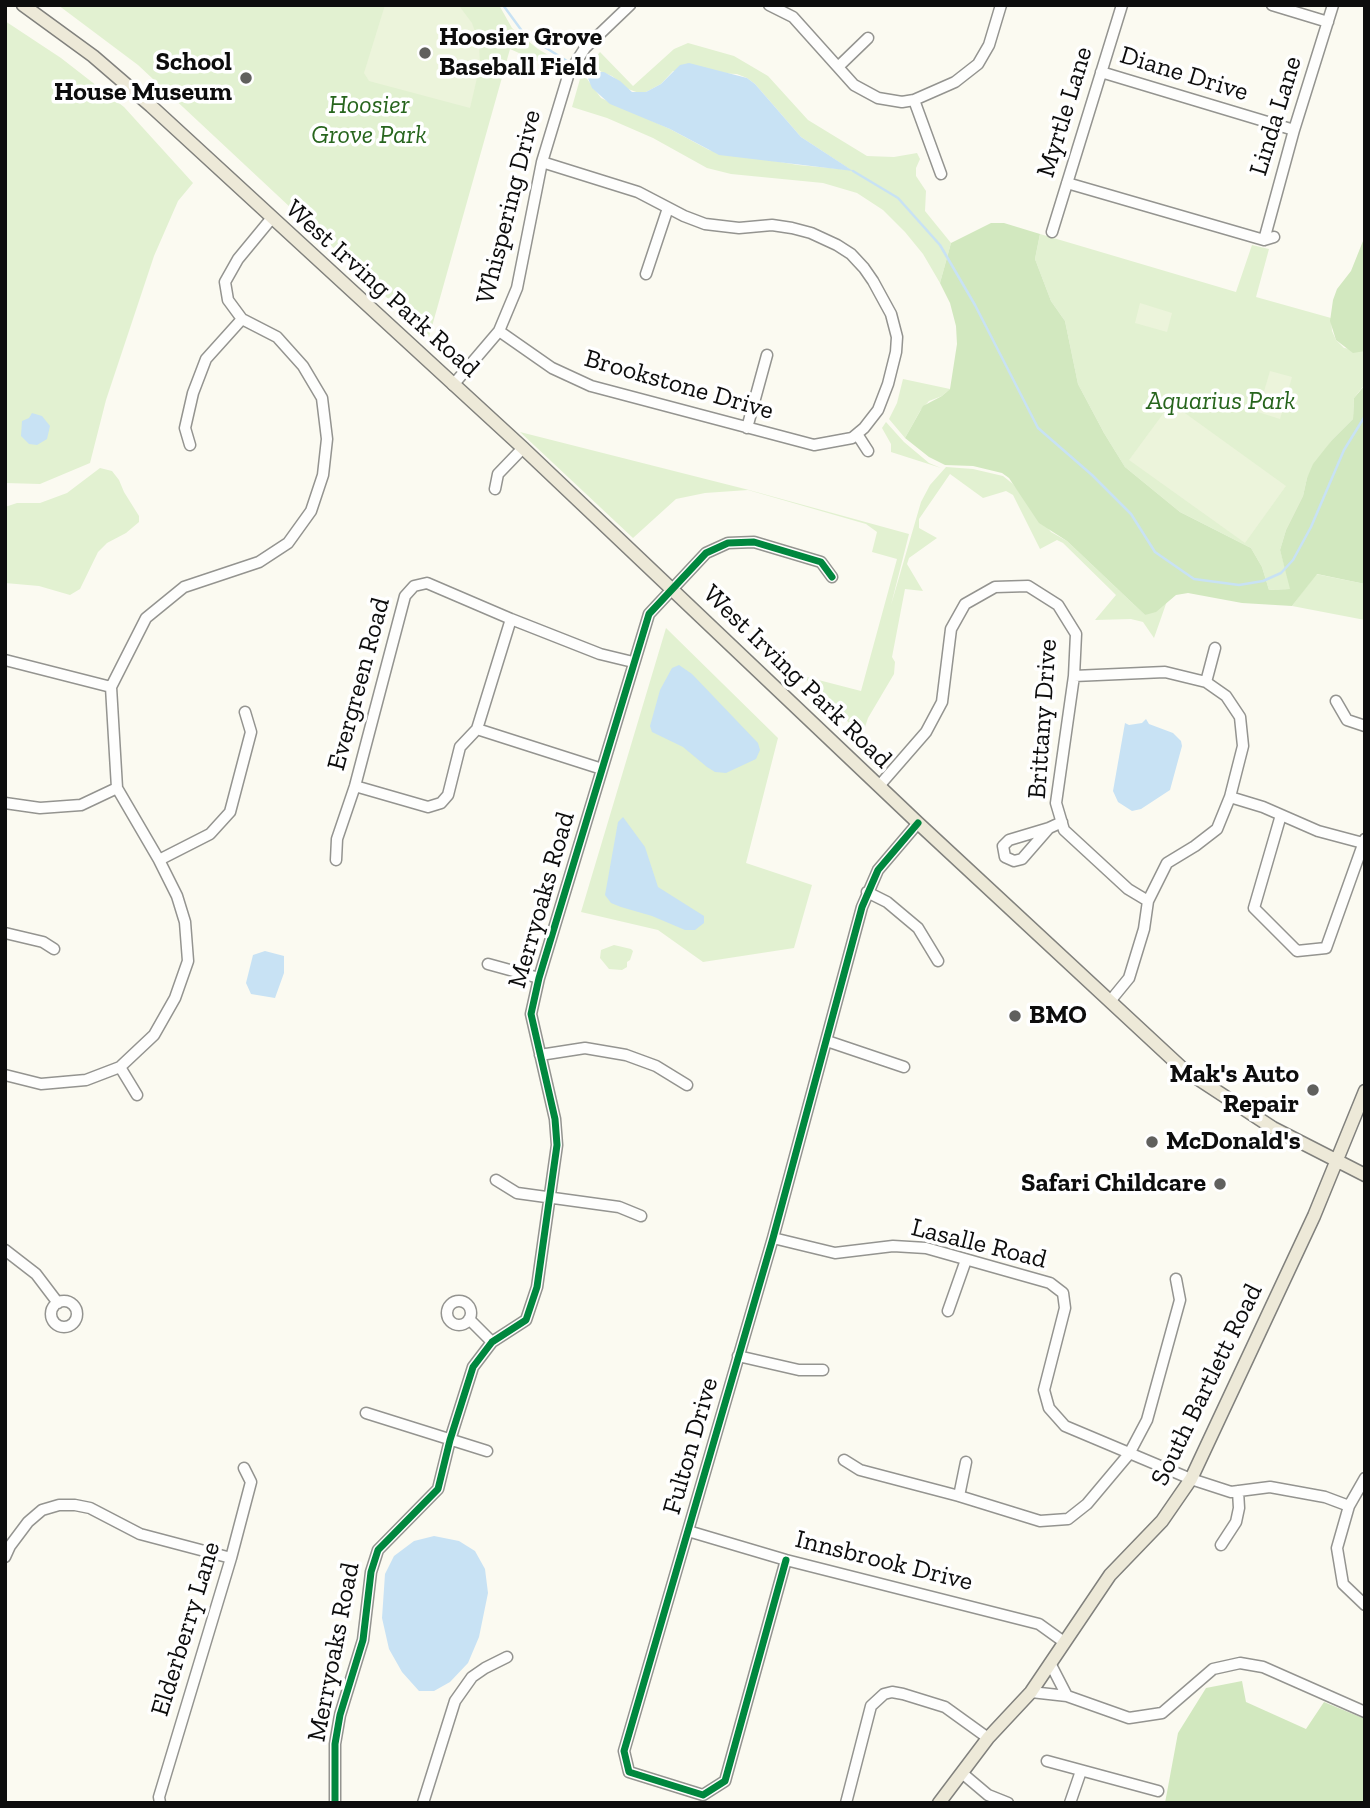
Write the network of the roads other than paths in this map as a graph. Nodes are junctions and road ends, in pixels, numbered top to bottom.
1 (23, 5) edge
2 (630, 5) edge
3 (769, 5) edge
4 (1001, 5) edge
5 (1122, 5) edge
6 (1272, 5) edge
7 (1333, 5) edge
8 (1328, 22) junction
9 (868, 38) dead end
10 (838, 67) junction
11 (1101, 72) junction
12 (914, 100) junction
13 (1294, 131) junction
14 (542, 162) junction
15 (941, 174) dead end
16 (1068, 183) junction
17 (668, 208) junction
18 (271, 219) junction
19 (1052, 232) dead end
20 (646, 274) dead end
21 (242, 319) junction
22 (499, 331) junction
23 (766, 355) dead end
24 (453, 385) junction
25 (747, 428) junction
26 (857, 434) junction
27 (190, 445) dead end
28 (523, 448) junction
29 (868, 451) dead end
30 (495, 489) dead end
31 (832, 577) dead end
32 (671, 589) junction
33 (511, 620) junction
34 (1215, 648) dead end
35 (5, 660) edge
36 (633, 662) junction
37 (1074, 676) junction
38 (1206, 682) junction
39 (111, 687) junction
40 (1336, 701) dead end
41 (245, 712) dead end
42 (1365, 726) edge
43 (477, 729) junction
44 (602, 769) junction
45 (355, 786) junction
46 (879, 786) junction
47 (117, 788) junction
48 (1230, 797) junction
49 (5, 803) edge
50 (1281, 815) junction
51 (1062, 822) junction
52 (918, 823) junction
53 (1049, 828) dead end
54 (1364, 841) edge
55 (159, 860) junction
56 (336, 860) dead end
57 (867, 892) junction
58 (1148, 901) junction
59 (5, 933) edge
60 (54, 949) dead end
61 (938, 961) dead end
62 (488, 964) dead end
63 (539, 978) junction
64 (1111, 1000) junction
65 (827, 1041) junction
66 (540, 1055) junction
67 (120, 1067) junction
68 (904, 1067) dead end
69 (5, 1075) edge
70 (687, 1085) dead end
71 (1365, 1091) edge
72 (137, 1095) dead end
73 (1338, 1162) junction
74 (1365, 1175) edge
75 (496, 1180) dead end
76 (550, 1199) junction
77 (641, 1216) dead end
78 (773, 1238) junction
79 (5, 1250) edge
80 (966, 1260) junction
81 (1176, 1279) dead end
82 (58, 1303) dead end
83 (948, 1311) dead end
84 (470, 1319) dead end
85 (492, 1342) junction
86 (738, 1356) junction
87 (823, 1370) dead end
88 (366, 1413) dead end
89 (450, 1440) junction
90 (487, 1451) dead end
91 (1129, 1454) junction
92 (845, 1460) dead end
93 (966, 1462) dead end
94 (244, 1468) dead end
95 (1365, 1478) edge
96 (1191, 1479) junction
97 (1238, 1491) junction
98 (959, 1496) junction
99 (1349, 1506) junction
100 (688, 1531) junction
101 (1227, 1542) dead end
102 (5, 1557) edge
103 (231, 1558) junction
104 (786, 1560) junction
105 (1365, 1605) edge
106 (1064, 1642) junction
107 (507, 1657) dead end
108 (1050, 1663) junction
109 (1031, 1692) junction
110 (1067, 1696) junction
111 (1365, 1712) edge
112 (988, 1738) junction
113 (1047, 1761) dead end
114 (1081, 1771) junction
115 (962, 1773) junction
116 (1158, 1791) dead end
117 (160, 1803) edge
118 (335, 1803) edge
119 (423, 1803) edge
120 (846, 1803) edge
121 (939, 1803) edge
122 (1008, 1803) edge
123 (1070, 1803) edge

1 - 18 main road, West Irving Park Road
2 - 14 street, Whispering Drive
3 - 10 street
4 - 12 street
5 - 11 street, Myrtle Lane
6 - 8 street
7 - 8 street, Linda Lane
8 - 13 street, Linda Lane
9 - 10 street
10 - 12 street
11 - 13 street, Diane Drive
11 - 16 street, Myrtle Lane
12 - 15 street
13 - 16 street, Linda Lane
14 - 17 street
14 - 22 street, Whispering Drive
16 - 19 street, Myrtle Lane
17 - 20 street
17 - 26 street
18 - 21 street
18 - 24 main road, West Irving Park Road
21 - 27 street
21 - 39 street
22 - 24 street, Whispering Drive
22 - 25 street, Brookstone Drive
23 - 25 street
24 - 28 main road, West Irving Park Road
25 - 26 street, Brookstone Drive
26 - 29 street
28 - 30 street
28 - 32 main road, West Irving Park Road
31 - 32 street, Merryoaks Road
32 - 36 street, Merryoaks Road
32 - 46 main road, West Irving Park Road
33 - 36 street, Evergreen Road
33 - 43 street
33 - 45 street, Evergreen Road
34 - 38 street
35 - 39 street
36 - 44 street, Merryoaks Road
37 - 38 street
37 - 46 street, Brittany Drive
37 - 51 street, Brittany Drive
38 - 48 street
39 - 47 street
40 - 42 street
41 - 55 street
43 - 44 street
43 - 45 street
44 - 63 street, Merryoaks Road
45 - 56 street, Evergreen Road
46 - 52 main road, West Irving Park Road
47 - 49 street
47 - 55 street
48 - 50 street
48 - 58 street
50 - 54 street
50 - 54 street
51 - 53 street
51 - 58 street, Brittany Drive
52 - 57 street, Fulton Drive
52 - 64 main road, West Irving Park Road
55 - 67 street
57 - 61 street
57 - 65 street, Fulton Drive
58 - 64 street
59 - 60 street
62 - 63 street
63 - 66 street, Merryoaks Road
64 - 73 main road, West Irving Park Road
65 - 68 street
65 - 78 street, Fulton Drive
66 - 70 street
66 - 76 street, Merryoaks Road
67 - 69 street
67 - 72 street
71 - 73 main road, South Bartlett Road
73 - 74 main road, West Irving Park Road
73 - 96 main road, South Bartlett Road
75 - 76 street
76 - 77 street
76 - 85 street, Merryoaks Road
78 - 80 street, Lasalle Road
78 - 86 street, Fulton Drive
79 - 82 street
80 - 83 street
80 - 91 street, Lasalle Road
81 - 91 street
84 - 85 street
85 - 89 street, Merryoaks Road
86 - 87 street
86 - 100 street, Fulton Drive
88 - 89 street
89 - 90 street
89 - 118 street, Merryoaks Road
91 - 96 street, Lasalle Road
91 - 98 street
92 - 98 street
93 - 98 street
94 - 103 street, Elderberry Lane
95 - 99 street
96 - 97 street, Lasalle Road
96 - 106 main road, South Bartlett Road
97 - 99 street, Lasalle Road
97 - 101 street
99 - 105 street
100 - 104 street, Innsbrook Drive
100 - 104 street, Fulton Drive
102 - 103 street
103 - 117 street, Elderberry Lane
104 - 106 street, Innsbrook Drive
106 - 108 main road, South Bartlett Road
107 - 119 street
108 - 109 main road, South Bartlett Road
108 - 110 street
109 - 110 street
109 - 112 main road, South Bartlett Road
110 - 111 street
112 - 115 main road, South Bartlett Road
112 - 120 street
113 - 114 street
114 - 116 street
114 - 123 street
115 - 121 main road, South Bartlett Road
115 - 122 street

